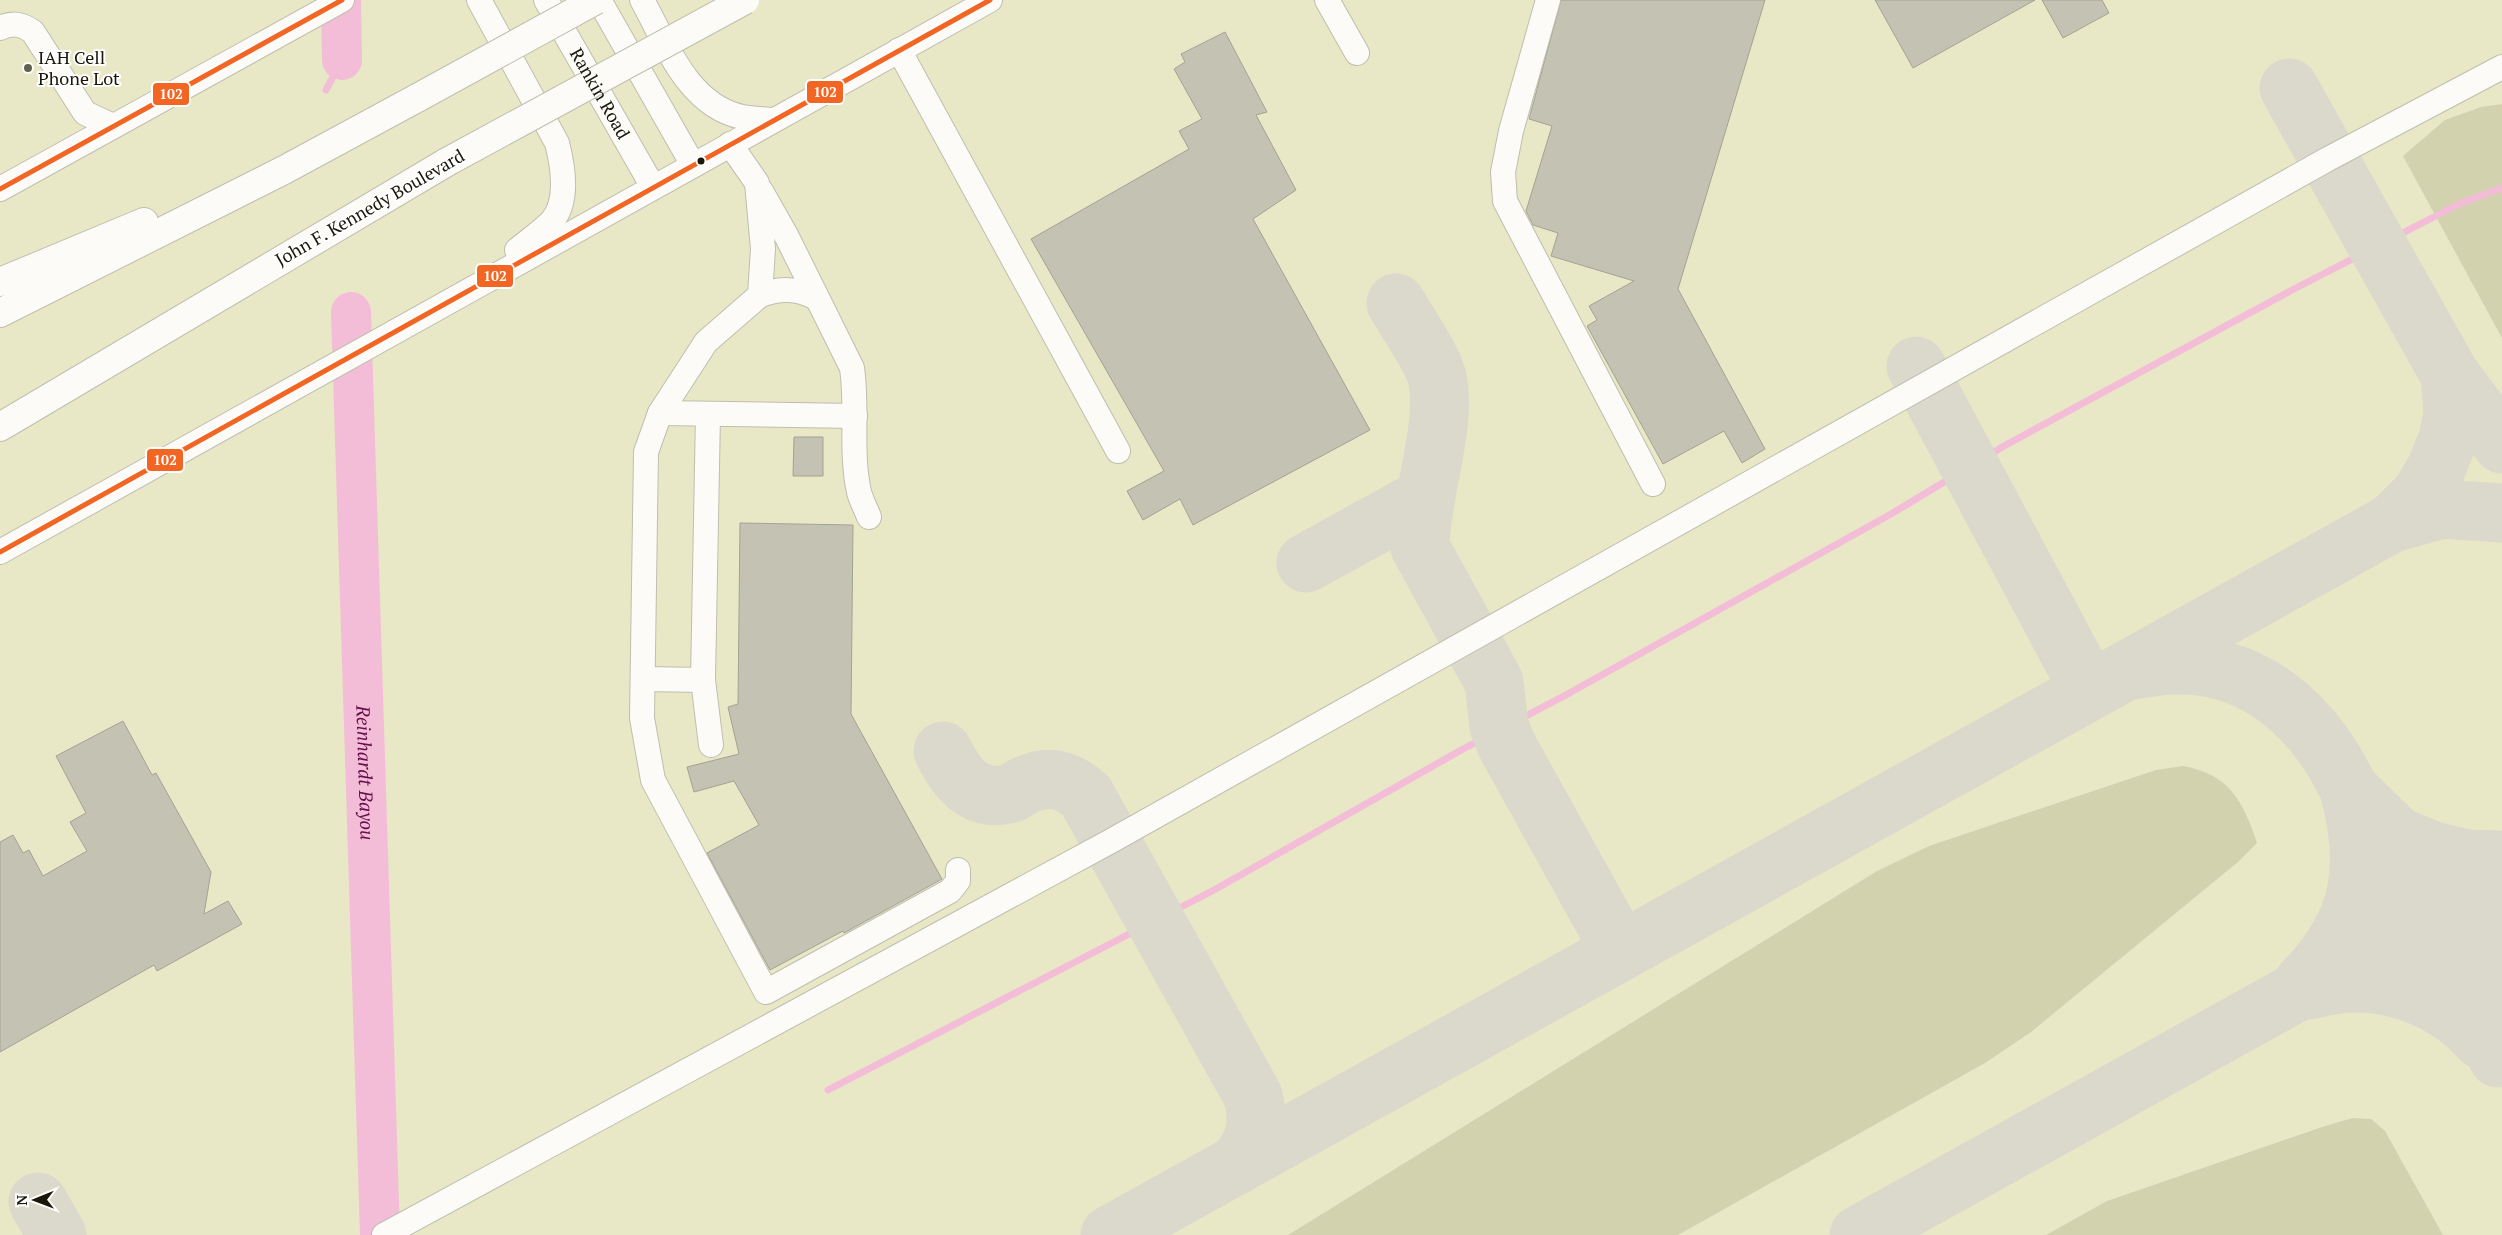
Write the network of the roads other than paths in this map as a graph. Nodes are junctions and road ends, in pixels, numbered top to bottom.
1 (342, 0) edge
2 (480, 0) edge
3 (546, 0) edge
4 (598, 0) edge
5 (642, 0) edge
6 (746, 0) edge
7 (990, 0) edge
8 (1327, 0) edge
9 (1548, 0) edge
10 (0, 28) edge
11 (899, 50) junction
12 (1357, 53) dead end
13 (2502, 67) edge
14 (773, 120) junction
15 (113, 126) junction
16 (730, 144) junction
17 (693, 165) junction
18 (284, 170) junction
19 (757, 183) junction
20 (653, 187) junction
21 (0, 189) edge
22 (0, 282) edge
23 (467, 290) junction
24 (760, 295) junction
25 (816, 298) junction
26 (0, 313) edge
27 (660, 413) junction
28 (708, 414) junction
29 (855, 416) junction
30 (0, 427) edge
31 (1118, 451) dead end
32 (1652, 484) dead end
33 (869, 517) dead end
34 (0, 552) edge
35 (643, 679) junction
36 (703, 680) junction
37 (711, 746) dead end
38 (958, 870) dead end
39 (384, 1235) edge

1 - 15 street
2 - 23 street
3 - 20 street, Rankin Road
4 - 17 street
4 - 18 highway, bridge
5 - 14 street
6 - 30 highway, John F. Kennedy Boulevard, bridge
7 - 11 street
8 - 12 street
9 - 32 street
10 - 15 street
11 - 14 street
11 - 31 street
13 - 39 street
14 - 16 street
15 - 21 street
16 - 17 street
16 - 19 street
17 - 20 street
18 - 22 highway
18 - 26 highway
19 - 24 street
19 - 25 street
20 - 23 street
23 - 34 street
24 - 25 street
24 - 27 street
25 - 29 street
27 - 28 street
27 - 35 street
28 - 29 street
28 - 36 street
29 - 33 street
35 - 36 street
35 - 38 street
36 - 37 street

